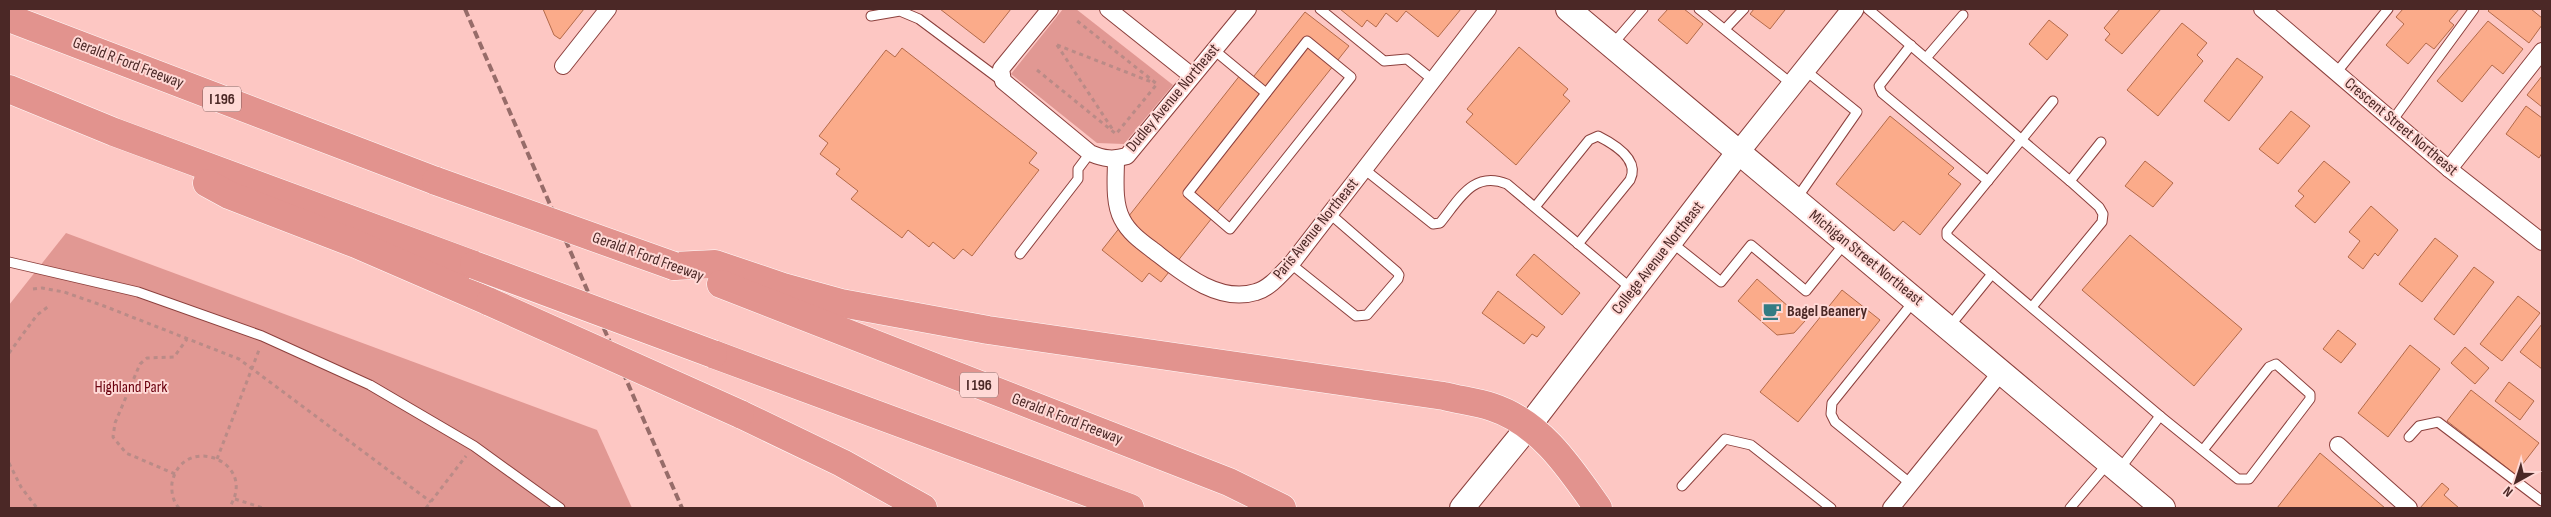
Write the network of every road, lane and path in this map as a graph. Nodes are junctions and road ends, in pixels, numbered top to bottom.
1 (608, 9) edge
2 (1050, 9) edge
3 (1108, 9) edge
4 (1248, 9) edge
5 (1320, 9) edge
6 (1488, 9) edge
7 (1568, 9) edge
8 (1643, 9) edge
9 (1699, 9) edge
10 (1744, 9) edge
11 (1854, 9) edge
12 (1868, 9) edge
13 (2262, 9) edge
14 (2388, 9) edge
15 (2474, 9) edge
16 (1963, 15) dead end
17 (871, 16) dead end
18 (9, 18) edge
19 (1071, 26) dead end
20 (1726, 28) junction
21 (1061, 40) dead end
22 (1911, 45) junction
23 (1611, 46) junction
24 (1054, 48) junction
25 (1214, 50) junction
26 (2542, 51) edge
27 (1926, 58) junction
28 (1042, 63) dead end
29 (563, 66) dead end
30 (2336, 73) junction
31 (1192, 76) junction
32 (1799, 77) junction
33 (1433, 80) junction
34 (1003, 81) junction
35 (1157, 84) junction
36 (9, 89) edge
37 (1266, 93) junction
38 (2053, 101) dead end
39 (2392, 121) junction
40 (114, 132) junction
41 (1116, 134) junction
42 (2021, 140) junction
43 (2101, 142) dead end
44 (1090, 153) junction
45 (1738, 153) junction
46 (1116, 159) junction
47 (1364, 169) junction
48 (2448, 169) junction
49 (1988, 181) junction
50 (2070, 181) junction
51 (1795, 201) junction
52 (1535, 207) junction
53 (1330, 213) junction
54 (1670, 242) junction
55 (1845, 242) junction
56 (2542, 242) edge
57 (1578, 244) junction
58 (1020, 254) dead end
59 (9, 262) edge
60 (1291, 264) junction
61 (674, 266) junction
62 (1992, 274) junction
63 (33, 289) dead end
64 (1633, 290) junction
65 (1916, 299) junction
66 (49, 306) dead end
67 (2032, 307) junction
68 (1949, 327) junction
69 (264, 337) junction
70 (187, 339) junction
71 (9, 353) edge
72 (251, 370) junction
73 (2002, 371) junction
74 (2160, 416) junction
75 (1528, 427) junction
76 (2409, 437) dead end
77 (2338, 445) dead end
78 (474, 446) junction
79 (2203, 450) junction
80 (216, 458) junction
81 (9, 463) edge
82 (2114, 466) junction
83 (175, 474) junction
84 (1911, 484) junction
85 (1682, 486) dead end
86 (235, 499) junction
87 (2542, 501) edge
88 (430, 502) junction
89 (37, 508) edge
90 (179, 508) edge
91 (229, 508) edge
92 (263, 508) edge
93 (426, 508) edge
94 (560, 508) edge
95 (923, 508) edge
96 (1130, 508) edge
97 (1282, 508) edge
98 (1462, 508) edge
99 (1598, 508) edge
100 (1831, 508) edge
101 (1892, 508) edge
102 (2070, 508) edge
103 (2164, 508) edge
104 (2409, 508) edge

1 - 29 street
2 - 34 street
3 - 31 street
4 - 25 street, Dudley Avenue Northeast
5 - 33 lane
6 - 33 street, Paris Avenue Northeast
7 - 23 main road, Michigan Street Northeast
8 - 23 lane
9 - 20 lane
10 - 20 lane
11 - 32 street, College Avenue Northeast
12 - 22 lane
13 - 30 street, Crescent Street Northeast
14 - 30 lane
15 - 39 lane
16 - 27 lane
17 - 34 lane
18 - 61 highway, Gerald R Ford Freeway / I 196, bridge
19 - 35 path
20 - 32 lane
21 - 24 path
22 - 27 lane
22 - 49 lane
23 - 45 main road, Michigan Street Northeast
24 - 35 path
24 - 41 path
25 - 31 street, Dudley Avenue Northeast
25 - 37 lane
26 - 48 street
27 - 42 lane
28 - 41 path
30 - 39 street, Crescent Street Northeast
31 - 46 street, Dudley Avenue Northeast
32 - 45 street, College Avenue Northeast
32 - 51 lane
33 - 47 street, Paris Avenue Northeast
34 - 44 street
35 - 41 path
36 - 40 highway
37 - 37 lane
38 - 42 lane
39 - 48 street, Crescent Street Northeast
40 - 95 highway, bridge
40 - 96 highway, bridge
42 - 49 lane
42 - 50 lane
43 - 50 lane
44 - 46 street, Dudley Avenue Northeast
44 - 58 lane
45 - 51 main road, Michigan Street Northeast
45 - 54 main road, College Avenue Northeast
46 - 60 street, Paris Avenue Northeast
47 - 52 lane
47 - 53 street, Paris Avenue Northeast
48 - 56 street, Crescent Street Northeast
49 - 62 lane
50 - 67 lane
51 - 55 main road, Michigan Street Northeast
52 - 57 lane
52 - 57 lane
53 - 60 street, Paris Avenue Northeast
53 - 60 lane
54 - 55 lane
54 - 64 main road, College Avenue Northeast
55 - 65 main road, Michigan Street Northeast
57 - 64 lane
59 - 69 lane
61 - 75 highway
61 - 97 highway, Gerald R Ford Freeway / I 196
62 - 67 lane
62 - 68 lane
63 - 70 path
64 - 75 main road, College Avenue Northeast
65 - 68 main road, Michigan Street Northeast
65 - 84 lane
66 - 71 path
67 - 74 lane
68 - 73 main road, Michigan Street Northeast
69 - 72 path
69 - 78 lane
70 - 72 path
70 - 83 path
72 - 80 path
72 - 88 path
73 - 82 main road, Michigan Street Northeast
73 - 84 street
74 - 79 lane
74 - 82 lane
75 - 98 main road, College Avenue Northeast
75 - 99 highway
76 - 87 lane
77 - 104 street
78 - 88 path
78 - 94 lane
79 - 79 lane
80 - 83 path
80 - 86 path
81 - 89 path
82 - 102 lane
82 - 103 main road, Michigan Street Northeast
83 - 90 path
84 - 101 street
85 - 100 lane
86 - 91 path
86 - 92 path
88 - 93 path

